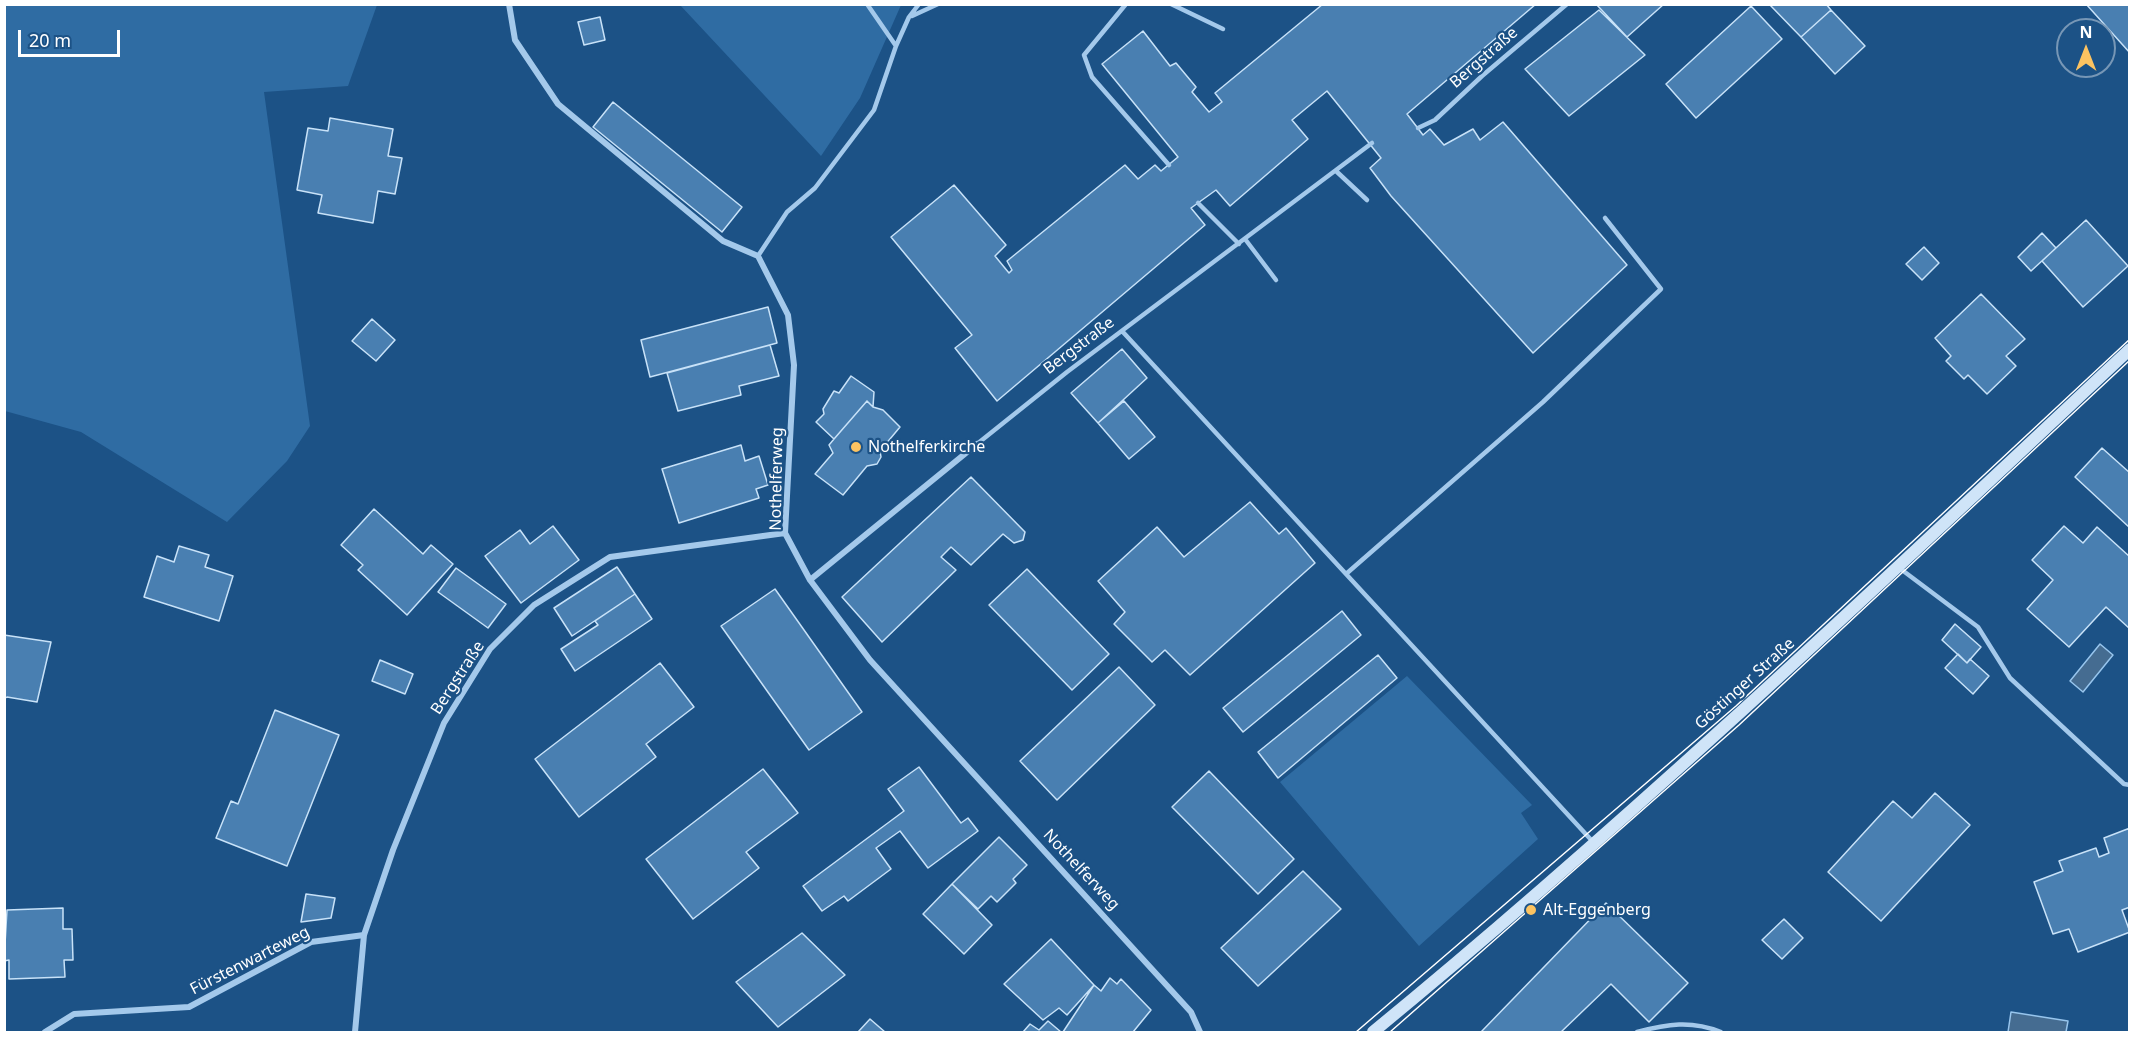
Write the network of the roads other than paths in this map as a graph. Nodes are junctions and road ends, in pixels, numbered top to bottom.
1 (509, 4) edge
2 (867, 4) edge
3 (919, 4) edge
4 (938, 4) edge
5 (1126, 4) edge
6 (1171, 4) edge
7 (1568, 4) edge
8 (909, 17) junction
9 (1223, 29) dead end
10 (896, 46) junction
11 (1418, 128) dead end
12 (1372, 143) dead end
13 (1169, 165) dead end
14 (1336, 171) junction
15 (1367, 200) dead end
16 (1198, 203) dead end
17 (1605, 218) dead end
18 (1245, 239) junction
19 (1239, 244) junction
20 (758, 256) junction
21 (1276, 280) dead end
22 (1122, 331) junction
23 (2126, 356) edge
24 (977, 444) joint
25 (785, 533) junction
26 (1897, 566) junction
27 (1346, 574) junction
28 (810, 580) junction
29 (2130, 785) edge
30 (1594, 843) junction
31 (364, 935) junction
32 (45, 1032) edge
33 (355, 1032) edge
34 (1200, 1032) edge
35 (1373, 1032) edge
36 (1637, 1032) edge
37 (1720, 1032) edge

1 - 20 street
2 - 10 lane
3 - 8 lane
4 - 8 lane
5 - 13 lane
6 - 9 lane
7 - 11 lane, Bergstraße
8 - 10 lane
10 - 20 lane
12 - 14 lane, Bergstraße
14 - 15 lane
14 - 18 lane, Bergstraße
16 - 19 lane
17 - 27 lane
18 - 19 lane, Bergstraße
18 - 21 lane
19 - 22 lane, Bergstraße
20 - 25 street, Nothelferweg
22 - 24 lane, Bergstraße
22 - 27 lane
23 - 26 main road, Göstinger Straße
24 - 28 street, Bergstraße
25 - 28 street, Nothelferweg
25 - 31 street, Bergstraße
26 - 29 lane
26 - 30 main road, Göstinger Straße
27 - 30 lane
28 - 34 street, Nothelferweg
30 - 35 main road, Göstinger Straße
31 - 32 street, Fürstenwarteweg
31 - 33 street, Bergstraße
36 - 37 lane

